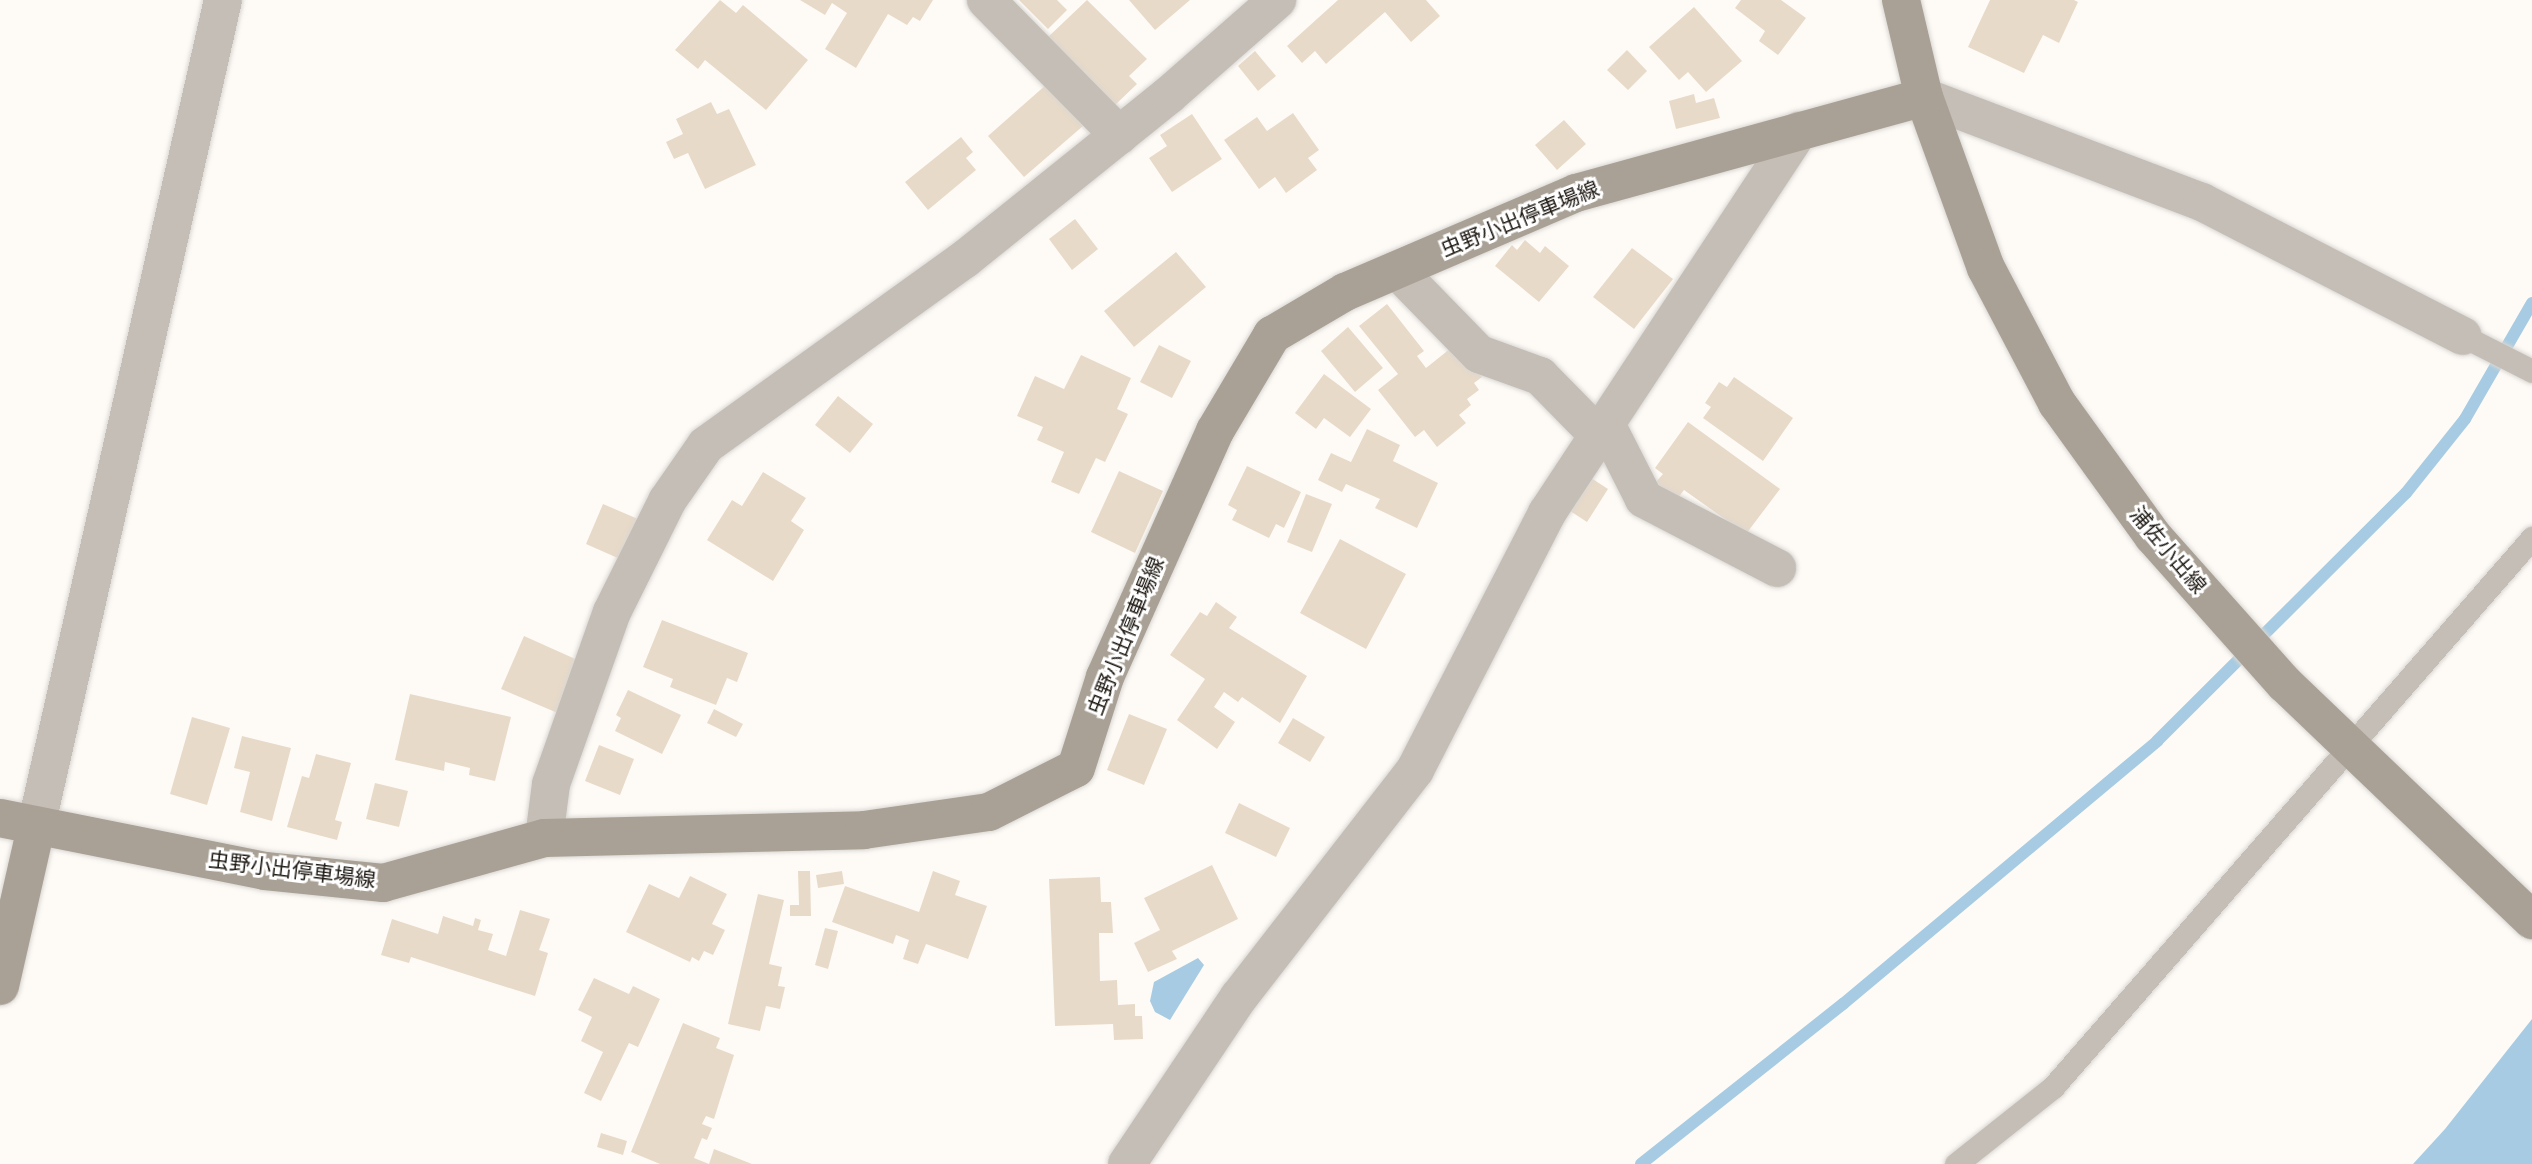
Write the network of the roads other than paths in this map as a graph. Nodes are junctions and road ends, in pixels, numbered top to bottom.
1 (223, 0) edge
2 (986, 0) edge
3 (1277, 0) edge
4 (1901, 0) edge
5 (1924, 97) junction
6 (1799, 131) junction
7 (1119, 135) junction
8 (1397, 270) junction
9 (2463, 336) joint
10 (2532, 371) edge
11 (1601, 428) junction
12 (2532, 538) edge
13 (1777, 568) dead end
14 (2357, 755) junction
15 (18, 823) edge
16 (544, 838) junction
17 (2532, 920) edge
18 (0, 986) edge
19 (1127, 1164) edge
20 (1956, 1164) edge

1 - 15 street
2 - 7 street
3 - 7 street
4 - 5 main road, 浦佐小出線
5 - 6 main road, 虫野小出停車場線
5 - 9 street
5 - 14 main road, 浦佐小出線
6 - 8 main road, 虫野小出停車場線
6 - 11 street
7 - 16 street
8 - 11 street
8 - 16 main road, 虫野小出停車場線
9 - 10 lane
11 - 13 street
11 - 19 street
12 - 14 lane
14 - 17 main road, 浦佐小出線
14 - 20 lane
15 - 16 main road, 虫野小出停車場線
15 - 18 main road

